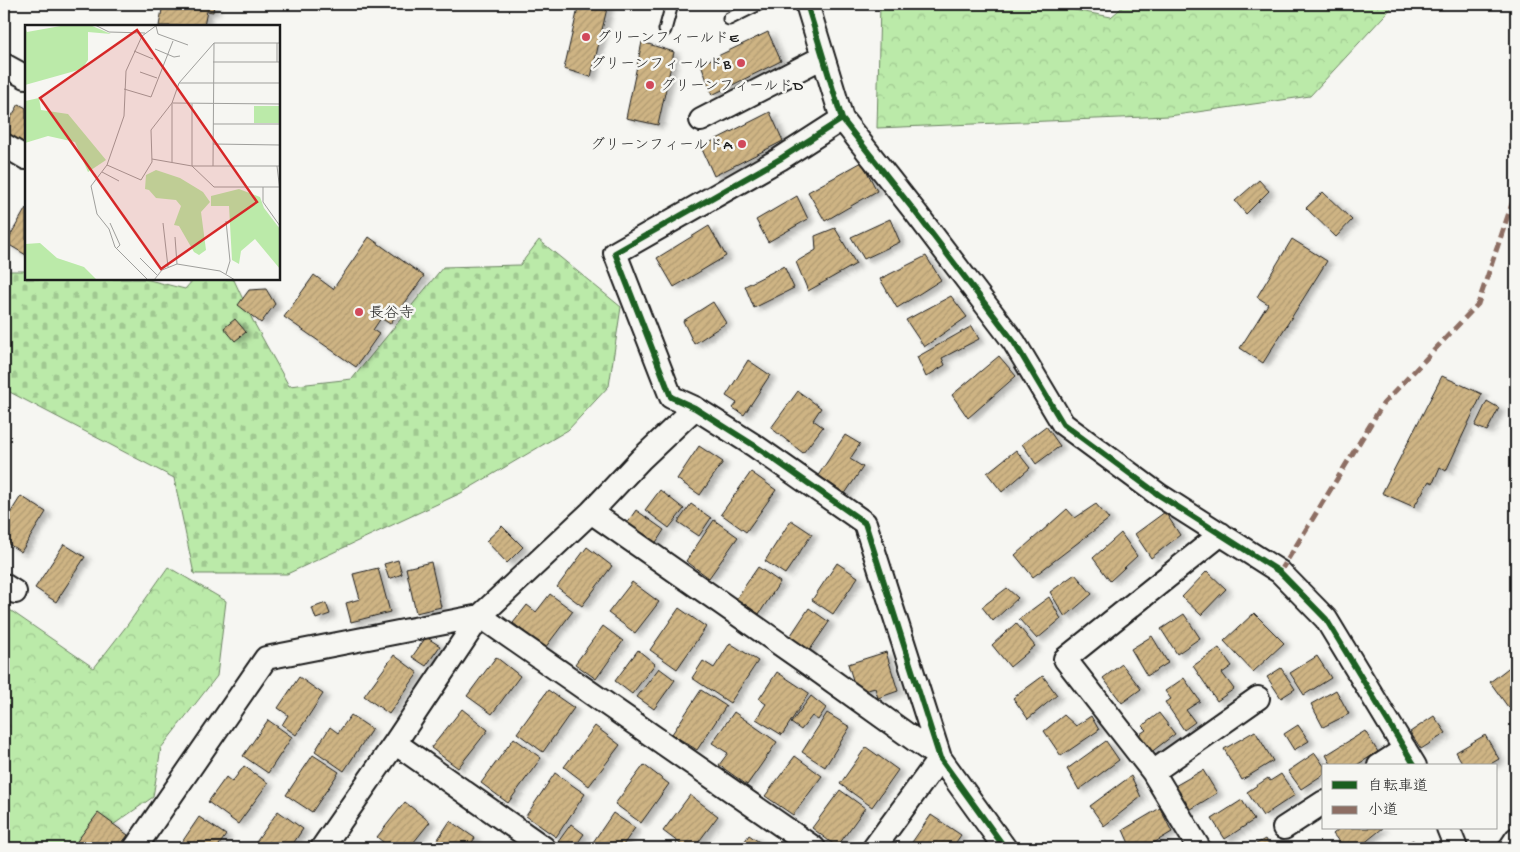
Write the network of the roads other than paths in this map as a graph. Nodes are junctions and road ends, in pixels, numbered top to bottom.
1 (672, 4) edge
2 (760, 4) edge
3 (808, 4) edge
4 (728, 19) dead end
5 (666, 30) dead end
6 (823, 57) junction
7 (4, 65) edge
8 (25, 76) edge
9 (842, 119) junction
10 (701, 120) dead end
11 (4, 145) edge
12 (25, 157) edge
13 (695, 408) junction
14 (591, 512) junction
15 (1222, 534) junction
16 (480, 616) junction
17 (1258, 698) dead end
18 (395, 743) junction
19 (1410, 757) edge
20 (940, 758) junction
21 (1386, 764) edge
22 (1153, 772) junction
23 (1322, 803) edge
24 (1284, 828) dead end
25 (1449, 830) edge
26 (1516, 839) edge
27 (518, 841) edge
28 (135, 848) edge
29 (322, 848) edge
30 (544, 848) edge
31 (814, 848) edge
32 (874, 848) edge
33 (1005, 848) edge
34 (1199, 848) edge
35 (1456, 848) edge
36 (1510, 848) edge

1 - 5 lane
2 - 4 lane
3 - 6 street
6 - 9 street
6 - 10 street
7 - 8 street
9 - 13 street
9 - 15 street
11 - 12 street
13 - 14 street
13 - 20 street
14 - 16 street
14 - 20 street
15 - 19 street
15 - 22 street
16 - 18 street
16 - 28 street
16 - 31 street
17 - 22 street
18 - 27 street
18 - 29 street
19 - 21 street
20 - 32 street
20 - 33 street
22 - 34 street
23 - 24 street
25 - 35 street
26 - 36 street
27 - 30 street

